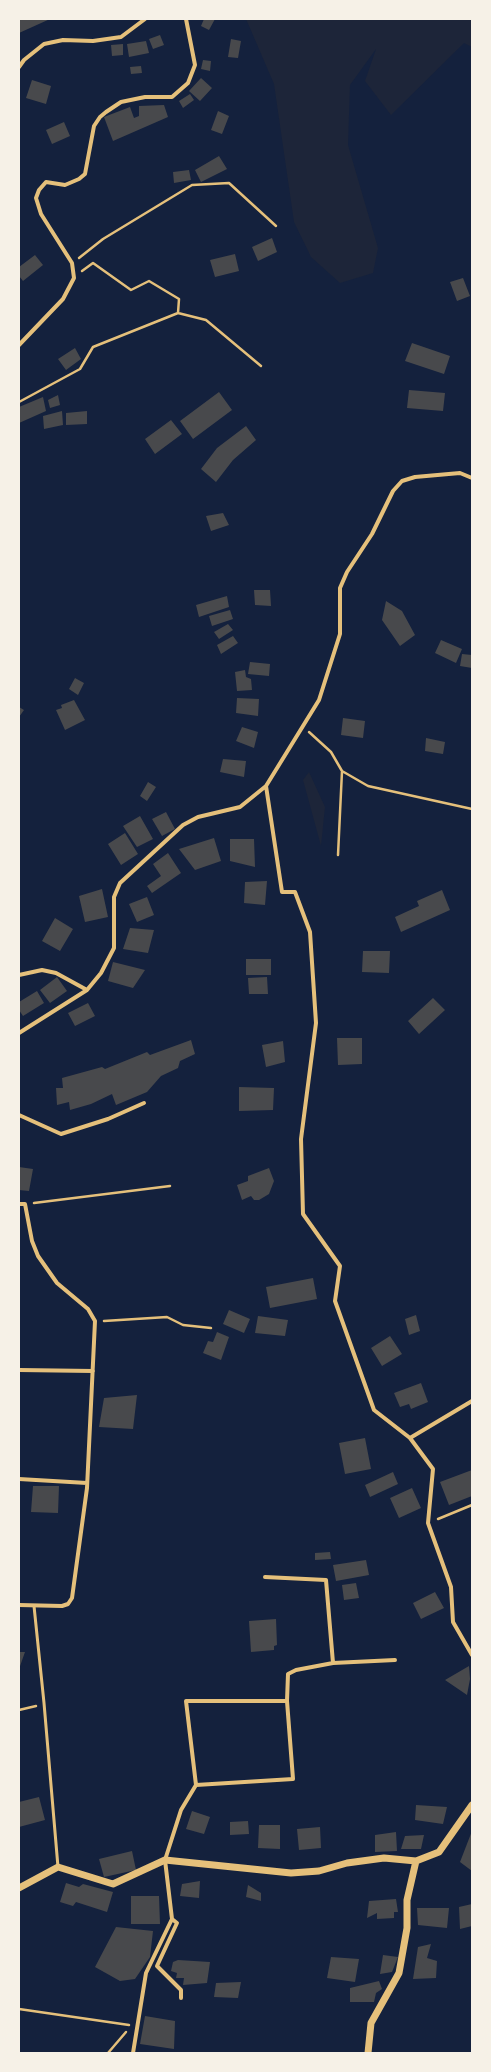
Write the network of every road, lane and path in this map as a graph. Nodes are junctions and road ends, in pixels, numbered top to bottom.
1 (145, 19) edge
2 (186, 19) edge
3 (19, 67) edge
4 (276, 226) dead end
5 (72, 263) junction
6 (74, 278) junction
7 (178, 312) junction
8 (19, 345) edge
9 (261, 366) dead end
10 (19, 402) edge
11 (472, 478) edge
12 (303, 726) junction
13 (342, 771) junction
14 (266, 786) junction
15 (472, 809) edge
16 (338, 855) dead end
17 (19, 975) edge
18 (87, 990) junction
19 (19, 1032) edge
20 (144, 1103) dead end
21 (19, 1115) edge
22 (170, 1186) dead end
23 (19, 1204) edge
24 (25, 1204) junction
25 (94, 1321) junction
26 (211, 1328) dead end
27 (19, 1370) edge
28 (93, 1371) junction
29 (472, 1401) edge
30 (410, 1438) junction
31 (19, 1479) edge
32 (87, 1483) junction
33 (472, 1505) edge
34 (428, 1523) junction
35 (265, 1577) dead end
36 (19, 1605) edge
37 (34, 1606) junction
38 (472, 1655) edge
39 (395, 1660) dead end
40 (333, 1663) junction
41 (287, 1701) junction
42 (44, 1703) junction
43 (19, 1710) edge
44 (196, 1785) junction
45 (472, 1805) edge
46 (165, 1860) junction
47 (416, 1861) junction
48 (58, 1867) junction
49 (19, 1888) edge
50 (172, 1919) junction
51 (181, 1998) dead end
52 (19, 2009) edge
53 (138, 2026) junction
54 (127, 2032) dead end
55 (108, 2053) edge
56 (134, 2053) edge
57 (368, 2053) edge

1 - 3 street
2 - 5 street
4 - 5 path
5 - 6 street
6 - 7 path
6 - 8 street
7 - 9 path
7 - 10 path
11 - 12 street
12 - 13 path
12 - 14 street
13 - 15 path
13 - 16 path
14 - 18 street
14 - 30 street
17 - 18 street
18 - 19 street
20 - 21 street
22 - 24 path
23 - 24 street
24 - 25 street
25 - 26 path
25 - 28 street
27 - 28 street
28 - 32 street
29 - 30 street
30 - 34 street
31 - 32 street
32 - 37 street
33 - 34 path
34 - 38 street
35 - 40 street
36 - 37 street
37 - 42 lane
39 - 40 street
40 - 41 street
41 - 44 street
41 - 44 street
42 - 43 path
42 - 48 lane
44 - 46 street
45 - 47 street
46 - 47 street
46 - 48 street
46 - 50 street
47 - 57 street
48 - 49 street
50 - 51 street
50 - 53 street
52 - 53 path
53 - 56 street
54 - 55 path

